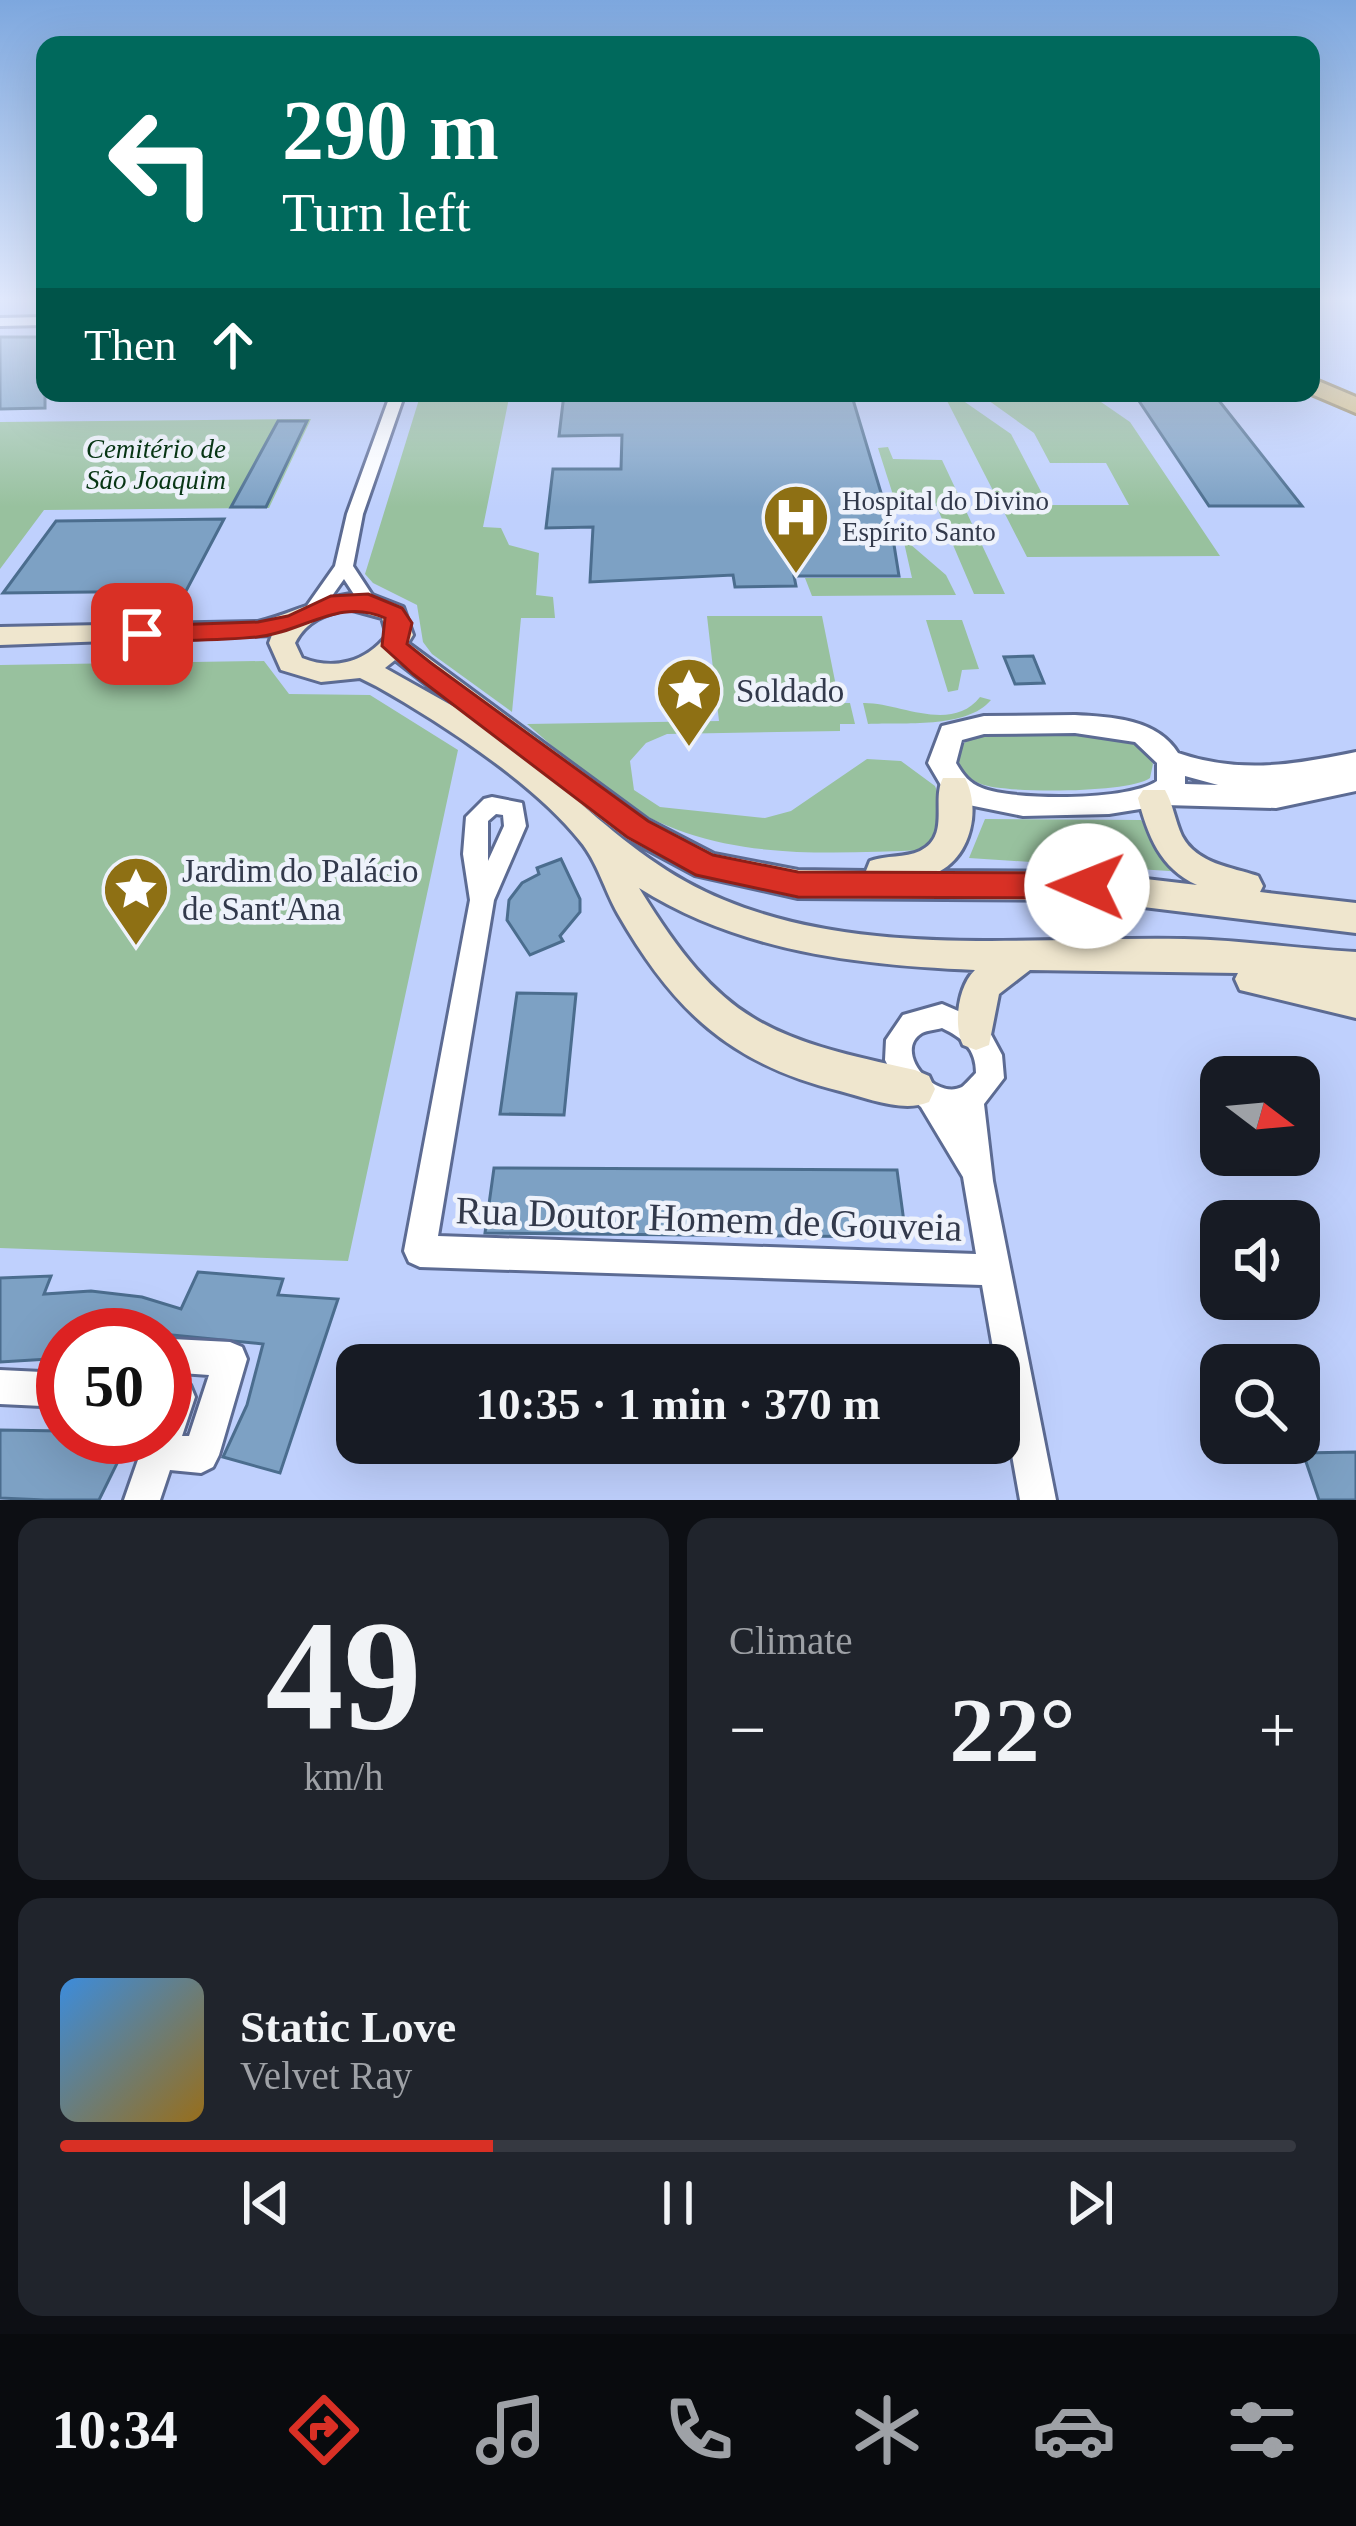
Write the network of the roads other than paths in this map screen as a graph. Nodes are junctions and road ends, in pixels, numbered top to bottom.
1 (1320, 379) edge
2 (1320, 389) edge
3 (1356, 396) edge
4 (395, 402) edge
5 (1356, 406) edge
6 (344, 566) junction
7 (368, 601) junction
8 (303, 616) junction
9 (0, 636) edge
10 (394, 646) junction
11 (0, 653) edge
12 (284, 653) junction
13 (362, 668) junction
14 (1169, 760) junction
15 (1356, 762) edge
16 (1356, 781) edge
17 (954, 786) junction
18 (1159, 796) junction
19 (595, 837) junction
20 (707, 866) junction
21 (482, 900) dead end
22 (1356, 915) edge
23 (1025, 954) junction
24 (1106, 954) junction
25 (1356, 968) edge
26 (1356, 1001) edge
27 (976, 1033) junction
28 (924, 1094) junction
29 (970, 1100) junction
30 (978, 1181) junction
31 (994, 1270) junction
32 (192, 1358) edge
33 (0, 1387) edge
34 (36, 1389) edge
35 (192, 1452) edge
36 (155, 1464) edge
37 (142, 1500) edge
38 (1038, 1500) edge

1 - 3 highway
2 - 5 highway
4 - 6 street
6 - 7 street
6 - 8 street
7 - 8 main road
7 - 10 main road
8 - 9 main road
8 - 12 main road
10 - 13 main road
10 - 20 main road
11 - 12 main road
12 - 13 main road
13 - 19 main road
14 - 15 street
14 - 17 street
14 - 18 street
16 - 18 street
17 - 18 street
17 - 20 main road
18 - 22 main road
19 - 23 main road
19 - 28 main road
20 - 22 main road
21 - 31 street, Rua Doutor Homem de Gouveia
23 - 24 main road
23 - 27 main road
24 - 25 main road
24 - 26 main road
27 - 28 street
27 - 29 street
28 - 29 street
28 - 30 street
29 - 30 street
30 - 31 street
31 - 38 street
32 - 35 street
33 - 34 street
36 - 37 street

